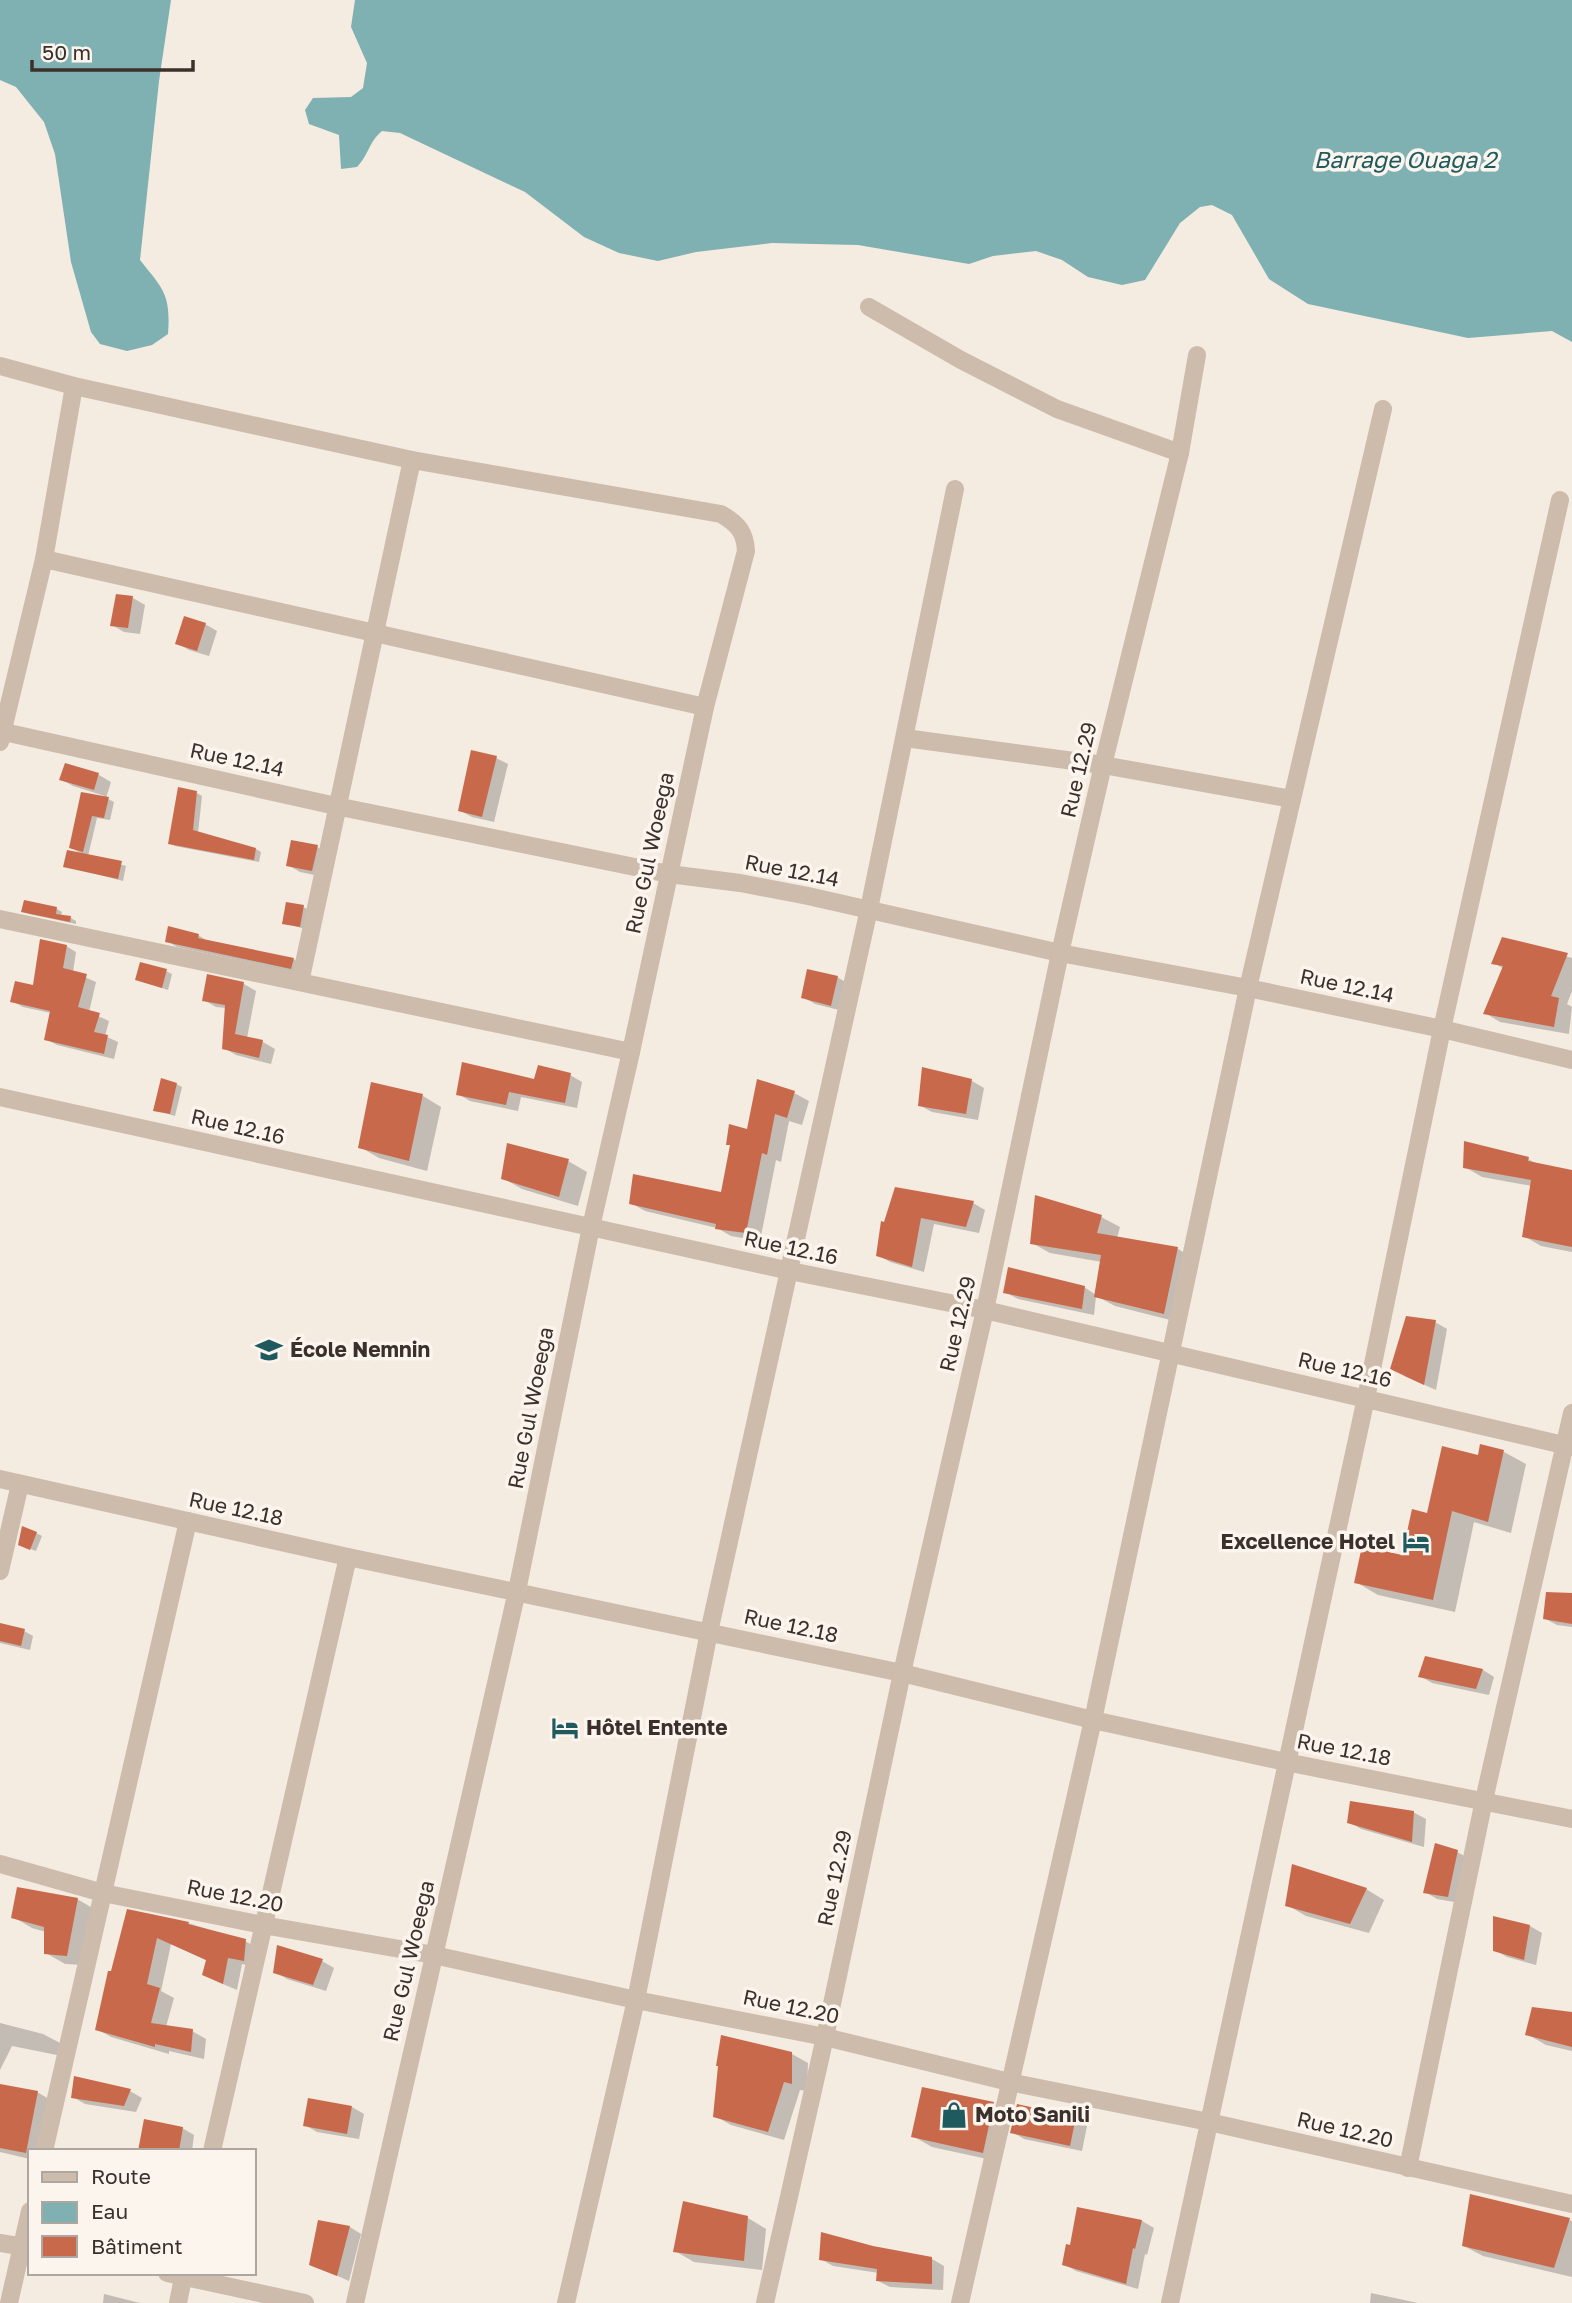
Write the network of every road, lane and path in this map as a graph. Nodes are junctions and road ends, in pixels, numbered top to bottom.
1 (869, 307) dead end
2 (1197, 355) dead end
3 (0, 366) edge
4 (74, 386) junction
5 (1383, 409) dead end
6 (1180, 453) junction
7 (412, 460) junction
8 (955, 489) dead end
9 (1560, 500) dead end
10 (44, 559) junction
11 (376, 633) junction
12 (705, 707) junction
13 (1, 735) edge
14 (905, 738) junction
15 (1103, 765) junction
16 (1292, 799) junction
17 (337, 806) junction
18 (669, 874) junction
19 (869, 909) junction
20 (0, 919) edge
21 (1060, 953) junction
22 (300, 982) junction
23 (1248, 988) junction
24 (1442, 1029) junction
25 (631, 1052) junction
26 (1572, 1060) edge
27 (0, 1097) edge
28 (591, 1227) junction
29 (790, 1271) junction
30 (985, 1310) junction
31 (1170, 1353) junction
32 (1366, 1398) junction
33 (1572, 1413) edge
34 (1568, 1447) edge
35 (0, 1479) edge
36 (20, 1483) junction
37 (188, 1521) junction
38 (348, 1557) junction
39 (0, 1571) edge
40 (517, 1591) junction
41 (709, 1632) junction
42 (902, 1673) junction
43 (1093, 1720) junction
44 (1286, 1762) junction
45 (1484, 1800) junction
46 (1572, 1819) edge
47 (0, 1864) edge
48 (103, 1893) junction
49 (263, 1925) junction
50 (434, 1955) junction
51 (636, 2000) junction
52 (825, 2037) junction
53 (1009, 2082) junction
54 (1209, 2122) junction
55 (44, 2149) edge
56 (212, 2149) edge
57 (1408, 2168) junction
58 (1572, 2204) edge
59 (28, 2230) edge
60 (0, 2242) edge
61 (26, 2248) edge
62 (178, 2275) edge
63 (182, 2275) edge
64 (9, 2303) edge
65 (178, 2303) edge
66 (305, 2303) edge
67 (355, 2303) edge
68 (566, 2303) edge
69 (765, 2303) edge
70 (960, 2303) edge
71 (1170, 2303) edge

1 - 6 street
2 - 6 street, Rue 12.29
3 - 4 street
4 - 7 street
4 - 10 street
5 - 16 street
6 - 15 street, Rue 12.29
7 - 11 street
7 - 12 street, Rue Gul Woeega
8 - 14 street
9 - 24 street
10 - 11 street
10 - 13 street
11 - 12 street
11 - 17 street
12 - 18 street, Rue Gul Woeega
13 - 17 street, Rue 12.14
14 - 15 street
14 - 19 street
15 - 16 street
15 - 21 street, Rue 12.29
16 - 23 street
17 - 18 street, Rue 12.14
17 - 22 street
18 - 19 street, Rue 12.14
18 - 25 street, Rue Gul Woeega
19 - 21 street, Rue 12.14
19 - 29 street
20 - 22 street
21 - 23 street, Rue 12.14
21 - 30 street, Rue 12.29
22 - 25 street
23 - 24 street, Rue 12.14
23 - 31 street
24 - 26 street, Rue 12.14
24 - 32 street
25 - 28 street, Rue Gul Woeega
27 - 28 street, Rue 12.16
28 - 29 street, Rue 12.16
28 - 40 street, Rue Gul Woeega
29 - 30 street, Rue 12.16
29 - 41 street
30 - 31 street, Rue 12.16
30 - 42 street, Rue 12.29
31 - 32 street, Rue 12.16
31 - 43 street
32 - 34 street, Rue 12.16
32 - 44 street
33 - 34 street
34 - 45 street
35 - 36 street, Rue 12.18
36 - 37 street, Rue 12.18
36 - 39 street
37 - 38 street, Rue 12.18
37 - 48 street
38 - 40 street, Rue 12.18
38 - 49 street
40 - 41 street, Rue 12.18
40 - 50 street, Rue Gul Woeega
41 - 42 street, Rue 12.18
41 - 51 street
42 - 43 street, Rue 12.18
42 - 52 street, Rue 12.29
43 - 44 street, Rue 12.18
43 - 53 street
44 - 45 street, Rue 12.18
44 - 54 street
45 - 46 street, Rue 12.18
45 - 57 street
47 - 48 street, Rue 12.20
48 - 49 street, Rue 12.20
48 - 55 street
49 - 50 street, Rue 12.20
49 - 56 street
50 - 51 street, Rue 12.20
50 - 67 street, Rue Gul Woeega
51 - 52 street, Rue 12.20
51 - 68 street
52 - 53 street, Rue 12.20
52 - 69 street, Rue 12.29
53 - 54 street, Rue 12.20
53 - 70 street
54 - 57 street, Rue 12.20
54 - 71 street
57 - 58 street, Rue 12.20
59 - 61 street
60 - 61 street
61 - 64 street
62 - 65 street
63 - 66 street

